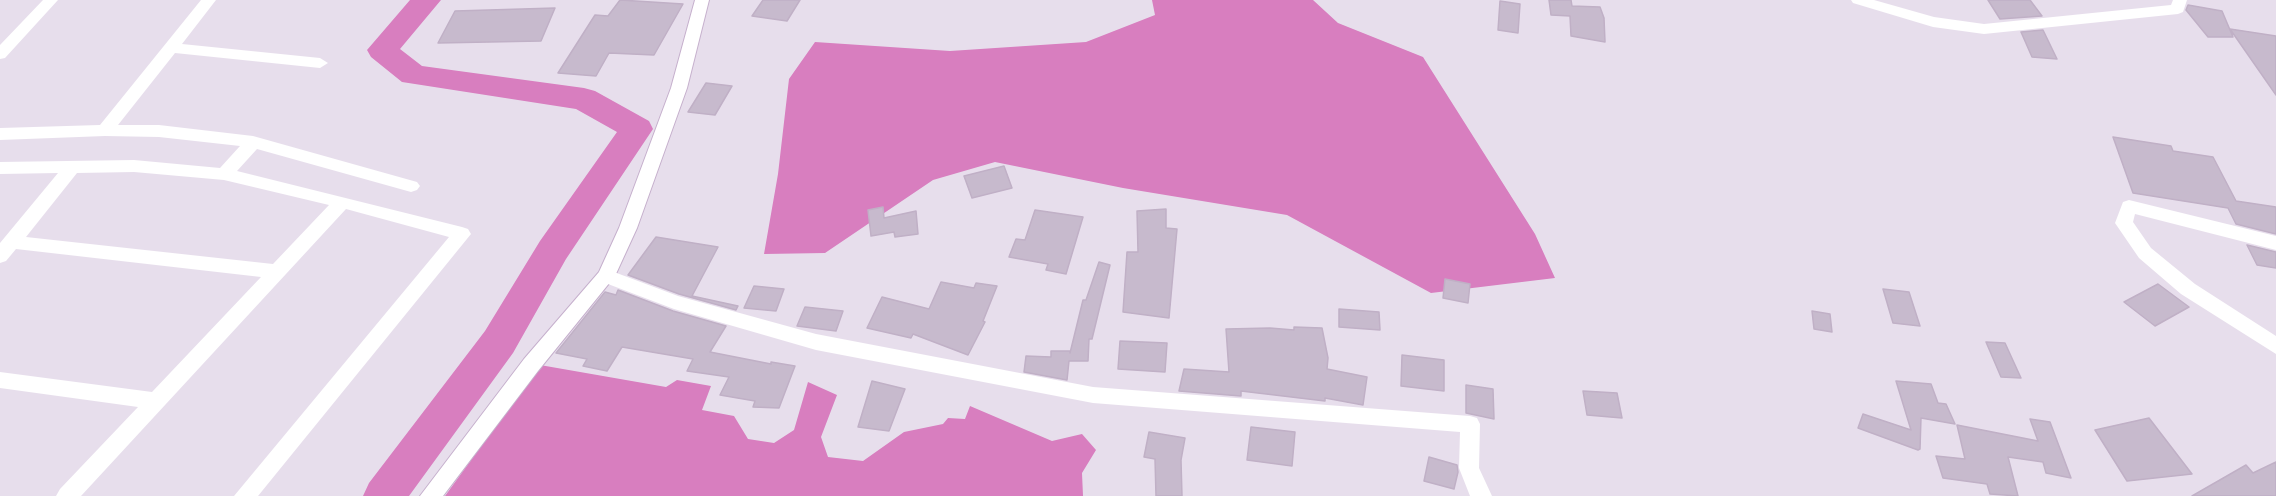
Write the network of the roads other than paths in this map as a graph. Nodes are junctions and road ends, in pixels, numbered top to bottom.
1 (51, 0) edge
2 (209, 0) edge
3 (702, 0) edge
4 (1858, 0) edge
5 (2180, 0) edge
6 (170, 48) junction
7 (0, 54) edge
8 (320, 63) dead end
9 (105, 130) junction
10 (0, 134) edge
11 (253, 142) junction
12 (73, 166) junction
13 (0, 168) edge
14 (224, 174) junction
15 (411, 186) dead end
16 (342, 202) junction
17 (2276, 243) edge
18 (6, 249) edge
19 (278, 272) junction
20 (606, 276) junction
21 (2276, 346) edge
22 (0, 380) edge
23 (156, 401) junction
24 (67, 496) edge
25 (245, 496) edge
26 (431, 496) edge
27 (1481, 496) edge

1 - 7 street
2 - 6 street
3 - 20 street
4 - 5 street
6 - 8 street
6 - 9 street
9 - 10 street
9 - 11 street
11 - 14 street
11 - 15 street
12 - 13 street
12 - 14 street
12 - 18 street
14 - 16 street
16 - 19 street
16 - 25 street
17 - 21 street
18 - 19 street
19 - 23 street
20 - 26 street
20 - 27 street
22 - 23 street
23 - 24 street

